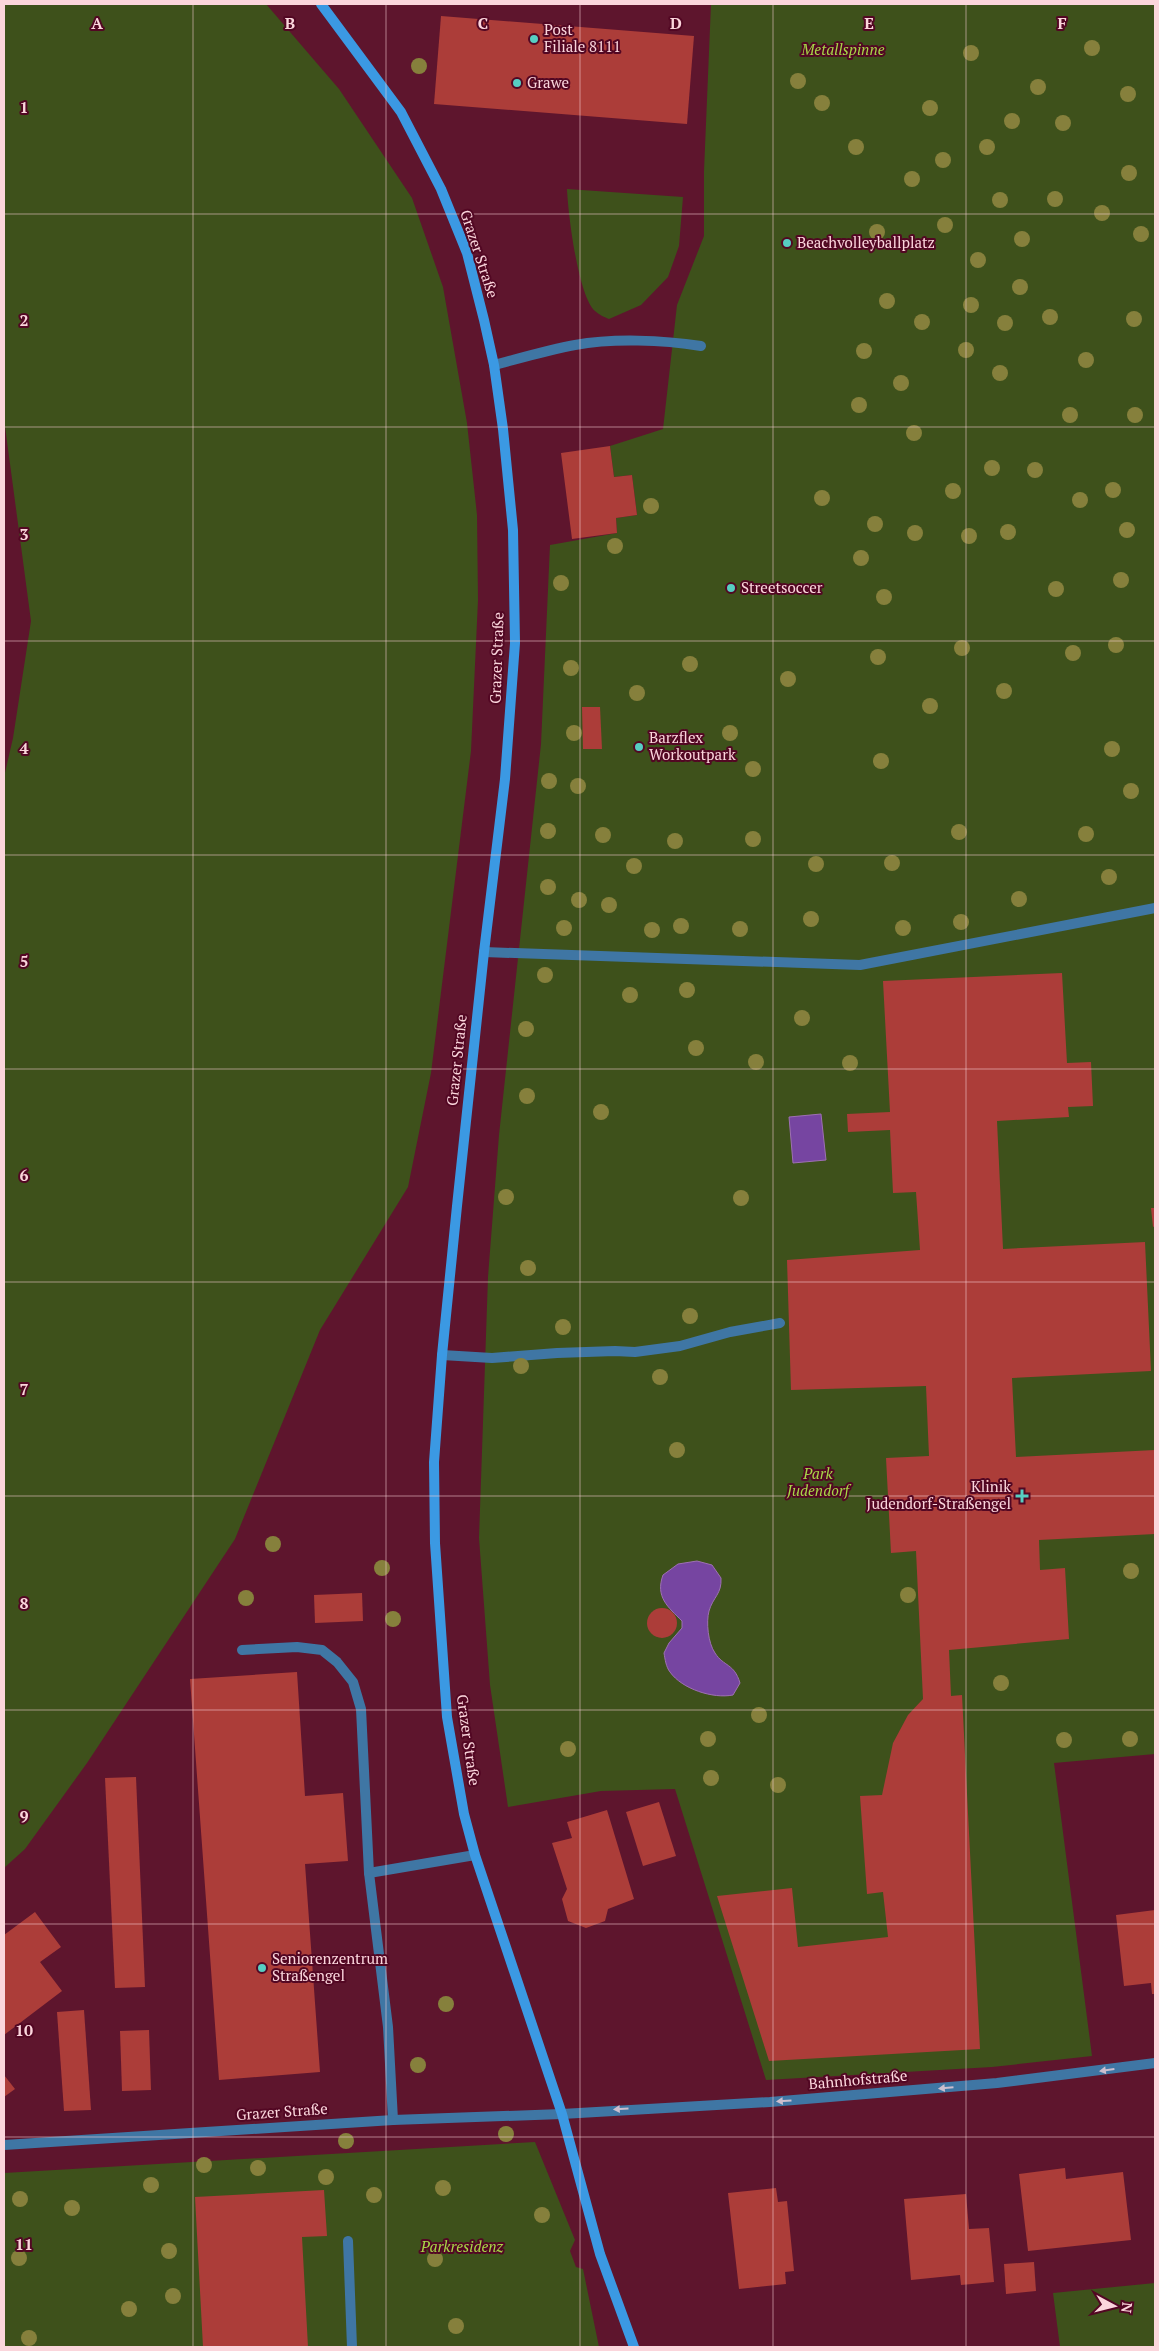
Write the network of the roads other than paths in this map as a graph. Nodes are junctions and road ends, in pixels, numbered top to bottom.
1 (321, 4) edge
2 (701, 346) dead end
3 (494, 366) junction
4 (1155, 908) edge
5 (484, 952) junction
6 (780, 1323) dead end
7 (442, 1355) junction
8 (242, 1650) dead end
9 (475, 1855) junction
10 (368, 1873) junction
11 (1155, 2063) edge
12 (562, 2114) junction
13 (393, 2120) junction
14 (4, 2145) edge
15 (348, 2241) dead end
16 (352, 2347) edge
17 (634, 2347) edge

1 - 3 main road, Grazer Straße
2 - 3 street
3 - 5 main road, Grazer Straße
4 - 5 street
5 - 7 main road, Grazer Straße
6 - 7 street
7 - 9 main road, Grazer Straße
8 - 10 street
9 - 10 street
9 - 12 main road, Grazer Straße
10 - 13 street
11 -> 12 street, Bahnhofstraße
12 - 13 street, Grazer Straße
12 - 17 main road, Grazer Straße
13 - 14 street, Grazer Straße
15 - 16 street

